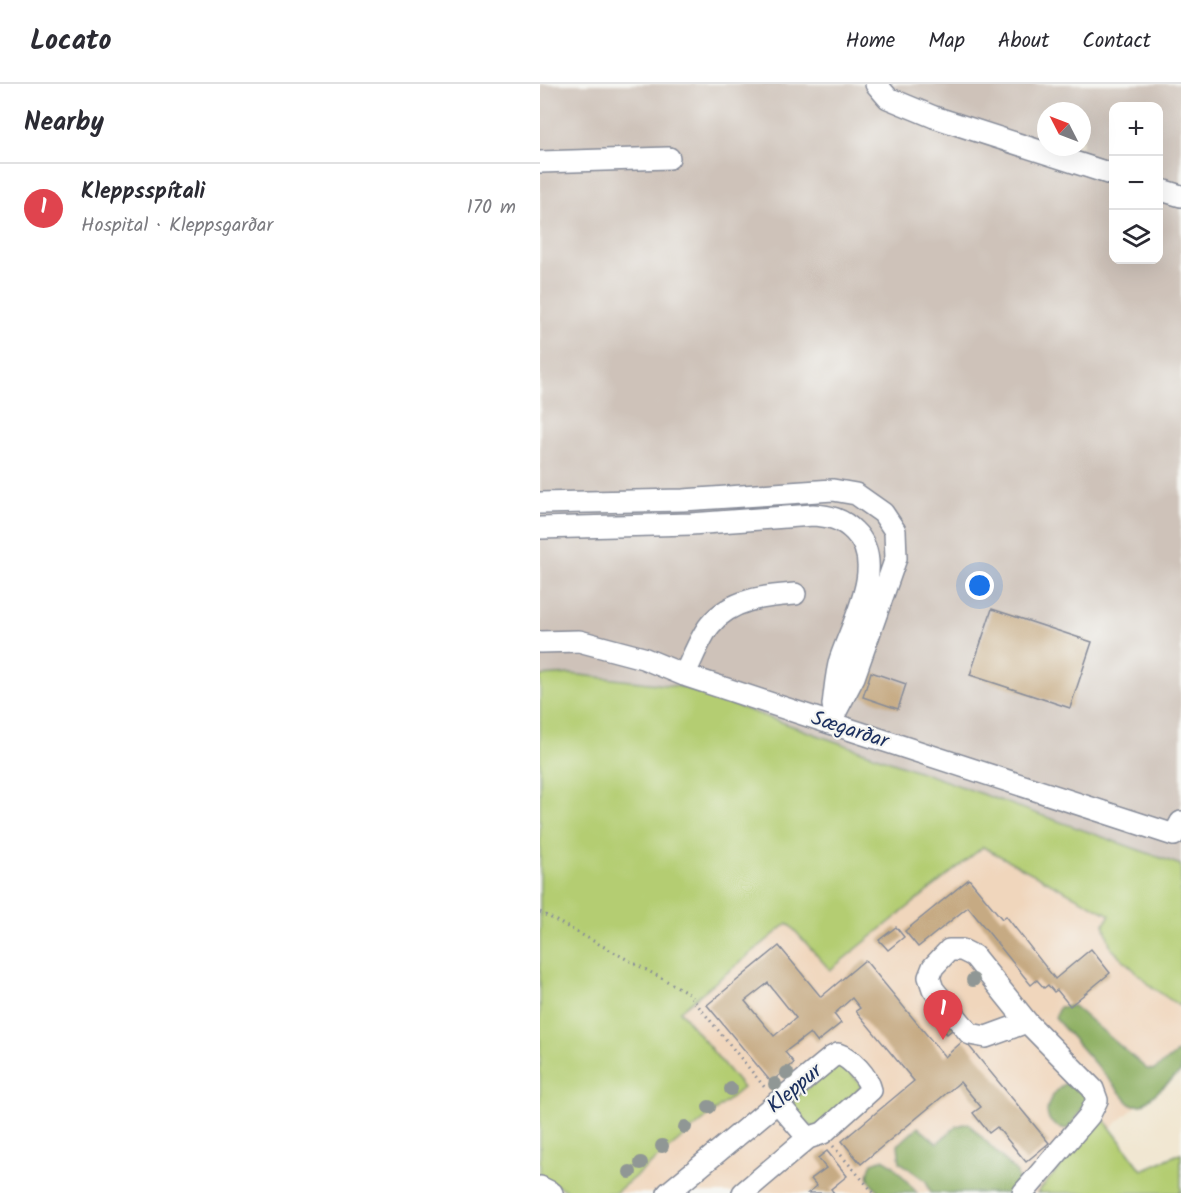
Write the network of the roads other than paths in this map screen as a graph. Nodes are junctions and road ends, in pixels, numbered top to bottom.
1 (876, 84) edge
2 (669, 158) dead end
3 (540, 162) edge
4 (1109, 174) edge
5 (1163, 191) edge
6 (1181, 196) edge
7 (540, 503) edge
8 (540, 528) edge
9 (795, 594) dead end
10 (540, 642) edge
11 (684, 675) junction
12 (830, 723) junction
13 (1173, 831) edge
14 (1027, 1022) junction
15 (777, 1102) junction
16 (816, 1136) junction
17 (540, 1187) edge
18 (552, 1193) edge
19 (668, 1193) edge
20 (742, 1193) edge
21 (1023, 1193) edge

1 - 4 street
2 - 3 street
5 - 6 street
7 - 12 street
8 - 12 street
9 - 11 street
10 - 11 street, Sægarðar
11 - 12 street, Sægarðar
12 - 13 street, Sægarðar
14 - 14 street
14 - 21 street
15 - 16 street
15 - 16 street, Kleppur
15 - 19 street, Kleppur
16 - 20 street, Kleppur
17 - 18 street

